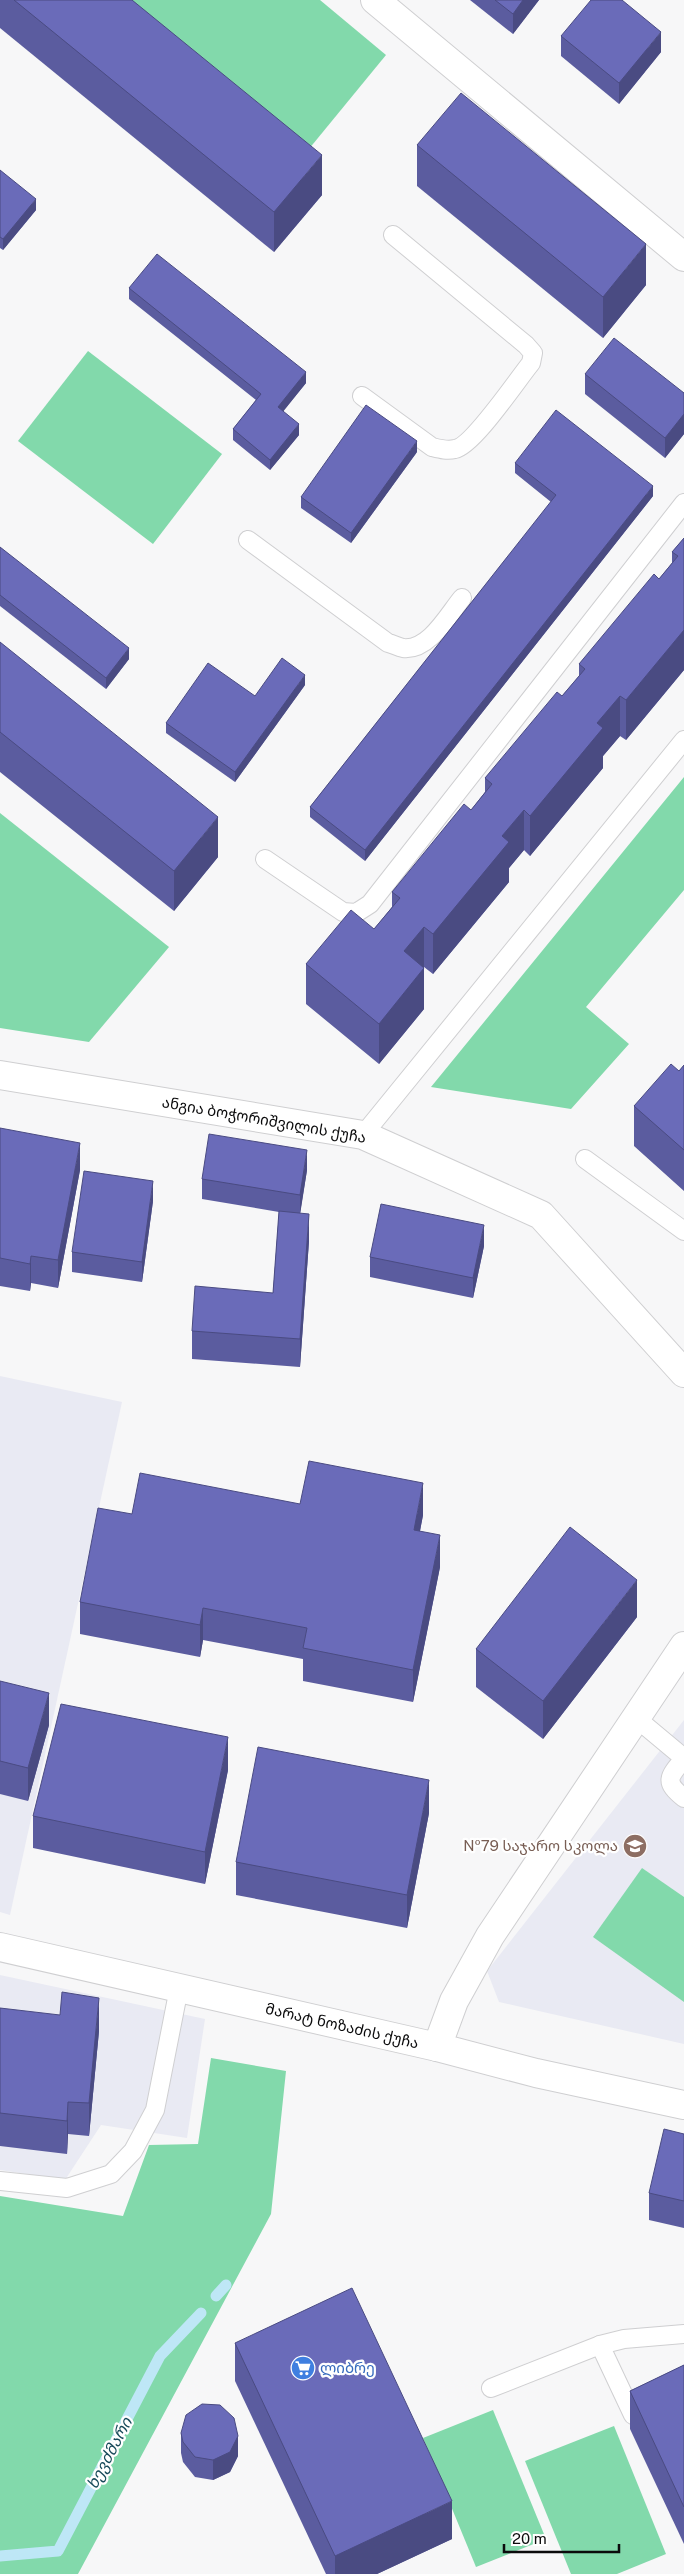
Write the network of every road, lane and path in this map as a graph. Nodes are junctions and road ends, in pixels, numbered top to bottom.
1 (375, 0) edge
2 (393, 235) dead end
3 (684, 257) edge
4 (362, 396) dead end
5 (684, 502) edge
6 (248, 540) dead end
7 (462, 598) dead end
8 (684, 740) edge
9 (265, 859) dead end
10 (0, 1075) edge
11 (363, 1135) junction
12 (585, 1160) dead end
13 (684, 1231) edge
14 (684, 1373) edge
15 (684, 1646) edge
16 (636, 1718) junction
17 (684, 1758) edge
18 (684, 1798) edge
19 (0, 1947) edge
20 (179, 1988) junction
21 (437, 2048) junction
22 (684, 2105) edge
23 (0, 2181) edge
24 (684, 2334) edge
25 (600, 2346) junction
26 (491, 2388) dead end
27 (633, 2415) edge

1 - 3 street
2 - 4 lane
5 - 9 lane
6 - 7 lane
8 - 11 lane
10 - 11 street, ანგია ბოჭორიშვილის ქუჩა
11 - 14 street, ანგია ბოჭორიშვილის ქუჩა
12 - 13 lane
15 - 16 street
16 - 17 lane
16 - 21 street
17 - 18 lane
19 - 20 street, მარატ ნოზაძის ქუჩა
20 - 21 street, მარატ ნოზაძის ქუჩა
20 - 23 lane
21 - 22 street, მარატ ნოზაძის ქუჩა
24 - 25 lane
25 - 26 lane
25 - 27 lane

